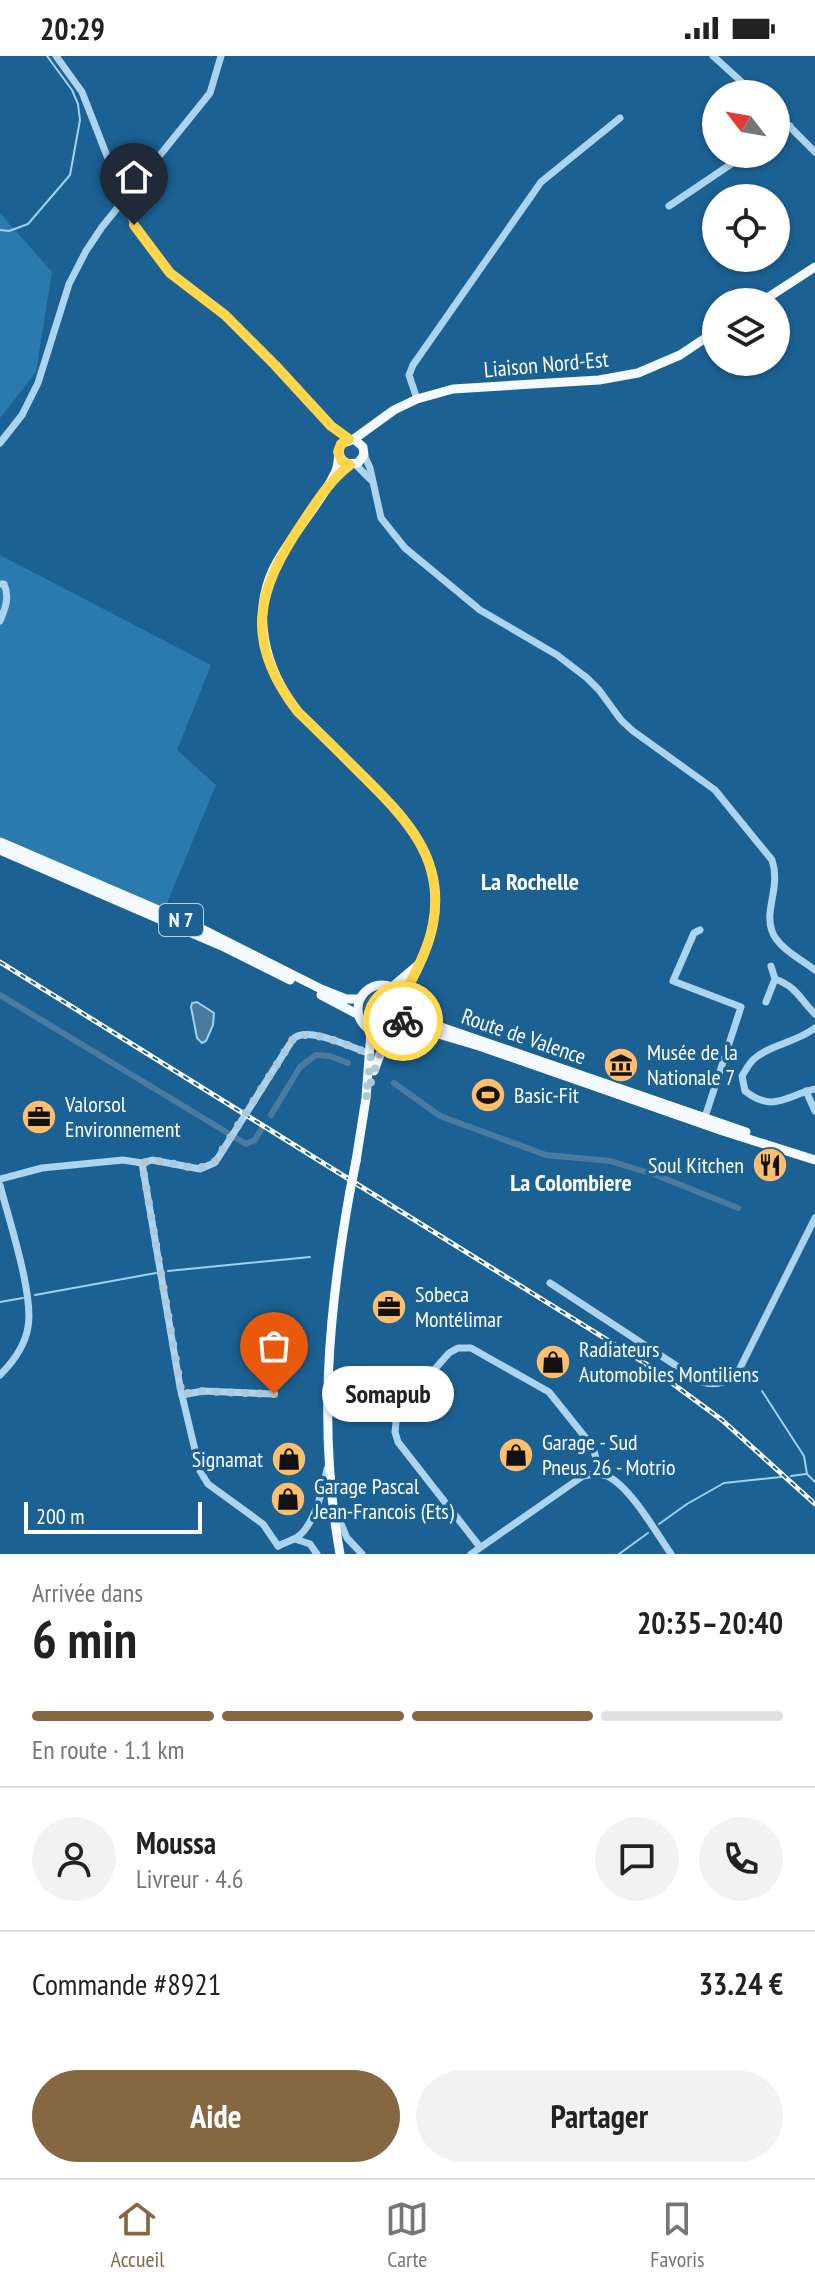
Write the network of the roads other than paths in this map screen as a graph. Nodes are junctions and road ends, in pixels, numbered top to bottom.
1 (56, 56) edge
2 (221, 56) edge
3 (713, 56) edge
4 (740, 80) edge
5 (620, 118) dead end
6 (790, 126) edge
7 (815, 152) edge
8 (725, 168) edge
9 (124, 202) junction
10 (669, 206) dead end
11 (815, 267) edge
12 (783, 288) edge
13 (702, 340) edge
14 (417, 399) junction
15 (376, 423) junction
16 (331, 426) junction
17 (351, 439) junction
18 (0, 443) edge
19 (340, 446) junction
20 (364, 451) junction
21 (340, 458) junction
22 (352, 465) junction
23 (373, 481) junction
24 (330, 483) junction
25 (0, 584) edge
26 (0, 621) edge
27 (0, 842) edge
28 (0, 850) edge
29 (700, 930) dead end
30 (420, 963) junction
31 (771, 966) dead end
32 (815, 970) edge
33 (775, 979) junction
34 (392, 987) junction
35 (360, 999) junction
36 (766, 1002) dead end
37 (404, 1003) junction
38 (357, 1014) junction
39 (815, 1014) edge
40 (401, 1023) junction
41 (815, 1028) edge
42 (371, 1031) junction
43 (388, 1033) junction
44 (371, 1054) junction
45 (811, 1090) edge
46 (366, 1098) junction
47 (815, 1111) edge
48 (705, 1117) junction
49 (814, 1159) edge
50 (142, 1163) junction
51 (0, 1182) edge
52 (815, 1218) edge
53 (550, 1283) dead end
54 (0, 1375) edge
55 (274, 1394) dead end
56 (182, 1395) junction
57 (329, 1463) junction
58 (600, 1474) junction
59 (333, 1505) junction
60 (295, 1539) junction
61 (480, 1547) junction
62 (278, 1550) edge
63 (317, 1554) edge
64 (340, 1554) edge
65 (360, 1554) edge
66 (471, 1554) edge
67 (671, 1554) edge

1 - 9 street
2 - 9 street
3 - 4 street
5 - 14 street
6 - 7 street
8 - 10 street
9 - 16 street
9 - 18 street
11 - 12 main road
13 - 14 main road, Liaison Nord-Est
14 - 15 main road, Liaison Nord-Est
15 - 17 main road, Liaison Nord-Est
15 - 20 main road
16 - 17 street
16 - 19 street
17 - 19 main road, Liaison Nord-Est
17 - 20 main road
19 - 21 main road
20 - 22 main road
20 - 23 street
21 - 22 main road
21 - 24 main road
22 - 23 street
22 - 24 main road
23 - 32 street
24 - 30 main road
25 - 26 street
27 - 35 main road, N 7
28 - 38 main road, N 7
29 - 48 street
30 - 34 main road
30 - 37 main road
31 - 33 street
33 - 36 street
33 - 39 street
34 - 35 main road
34 - 37 main road
35 - 38 main road
37 - 40 main road
37 - 48 main road, Route de Valence
38 - 42 main road
40 - 43 main road
40 - 49 main road, Route de Valence
41 - 45 street
42 - 43 main road
42 - 44 main road
43 - 46 main road
44 - 46 main road
44 - 50 street
45 - 47 street
46 - 57 main road, bridge
48 - 49 main road, Route de Valence
50 - 51 street
50 - 56 street
51 - 54 street
52 - 53 street
55 - 56 street
56 - 62 street
57 - 59 main road
57 - 60 street
58 - 61 street
58 - 61 street
58 - 67 street
59 - 64 main road
59 - 65 street
60 - 62 street
60 - 63 street
61 - 66 street

